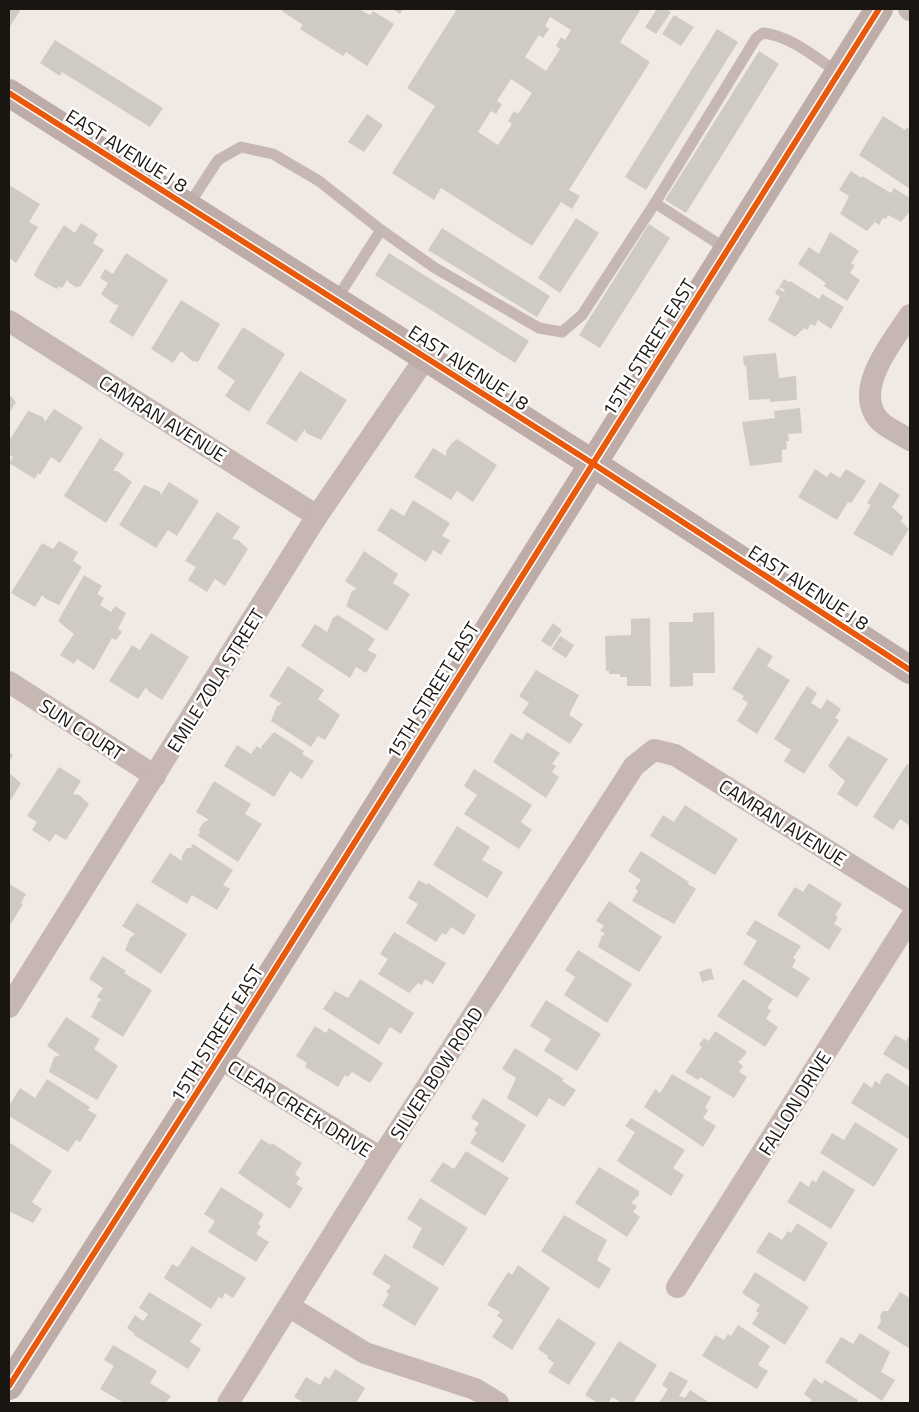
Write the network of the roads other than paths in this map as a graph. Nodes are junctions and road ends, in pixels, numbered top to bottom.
1 (879, 9) edge
2 (839, 73) junction
3 (9, 93) edge
4 (655, 203) junction
5 (188, 206) junction
6 (381, 230) junction
7 (728, 250) junction
8 (336, 300) junction
9 (910, 315) edge
10 (9, 321) edge
11 (426, 357) junction
12 (910, 440) edge
13 (592, 463) junction
14 (317, 516) junction
15 (910, 670) edge
16 (9, 682) edge
17 (654, 750) joint
18 (155, 776) junction
19 (910, 902) edge
20 (910, 919) edge
21 (9, 1007) edge
22 (219, 1058) junction
23 (381, 1158) junction
24 (677, 1287) dead end
25 (290, 1307) junction
26 (9, 1386) edge
27 (228, 1403) edge
28 (498, 1403) edge

1 - 2 street, 15TH STREET EAST
2 - 4 lane
2 - 7 street, 15TH STREET EAST
3 - 5 street, EAST AVENUE J 8
4 - 6 lane
4 - 7 lane
5 - 6 lane
5 - 8 street, EAST AVENUE J 8
6 - 8 lane
7 - 13 street, 15TH STREET EAST
8 - 11 street, EAST AVENUE J 8
9 - 12 street
10 - 14 street, CAMRAN AVENUE
11 - 13 street, EAST AVENUE J 8
11 - 14 street, EMILE ZOLA STREET
13 - 15 street, EAST AVENUE J 8
13 - 22 street, 15TH STREET EAST
14 - 18 street, EMILE ZOLA STREET
16 - 18 street, SUN COURT
17 - 19 street, CAMRAN AVENUE
17 - 23 street, SILVER BOW ROAD
18 - 21 street, EMILE ZOLA STREET
20 - 24 street, FALLON DRIVE
22 - 23 street, CLEAR CREEK DRIVE
22 - 26 street, 15TH STREET EAST
23 - 25 street, SILVER BOW ROAD
25 - 27 street, SILVER BOW ROAD
25 - 28 street

